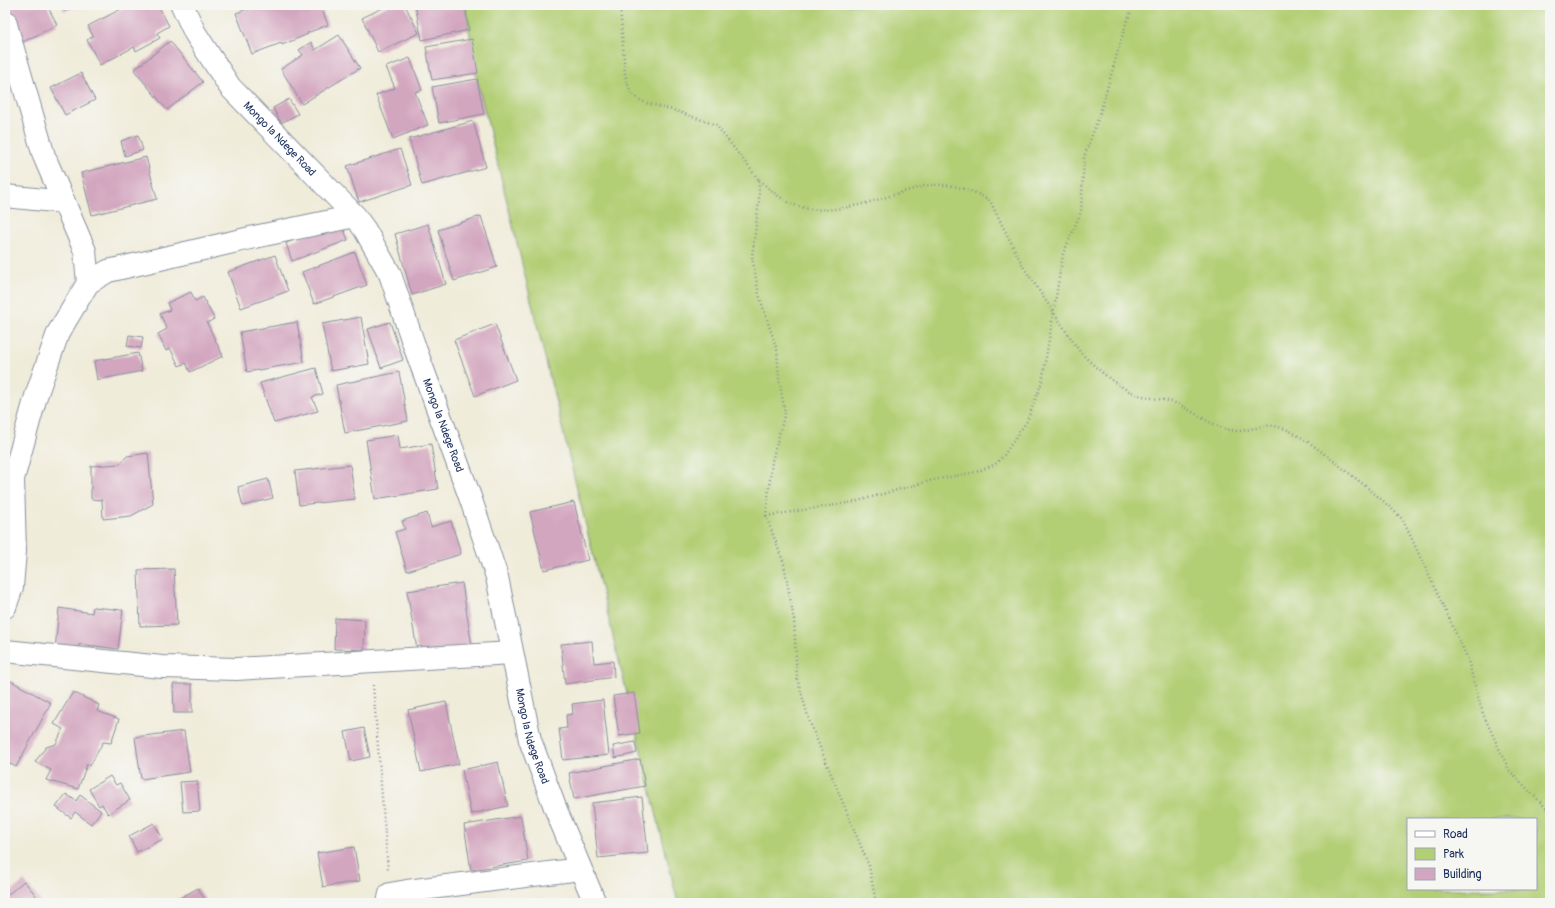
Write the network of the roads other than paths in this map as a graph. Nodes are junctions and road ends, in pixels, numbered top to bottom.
1 (182, 5) edge
2 (5, 21) edge
3 (5, 196) edge
4 (64, 202) junction
5 (355, 216) junction
6 (88, 283) junction
7 (9, 479) edge
8 (5, 607) edge
9 (5, 651) edge
10 (512, 654) junction
11 (580, 869) junction
12 (389, 899) edge
13 (595, 903) edge

1 - 5 street, Mongo la Ndege Road
2 - 4 street
3 - 4 street
4 - 6 street
5 - 6 street
5 - 10 street, Mongo la Ndege Road
6 - 7 street
7 - 8 street
9 - 10 street
10 - 11 street, Mongo la Ndege Road
11 - 12 street
11 - 13 street, Mongo la Ndege Road

